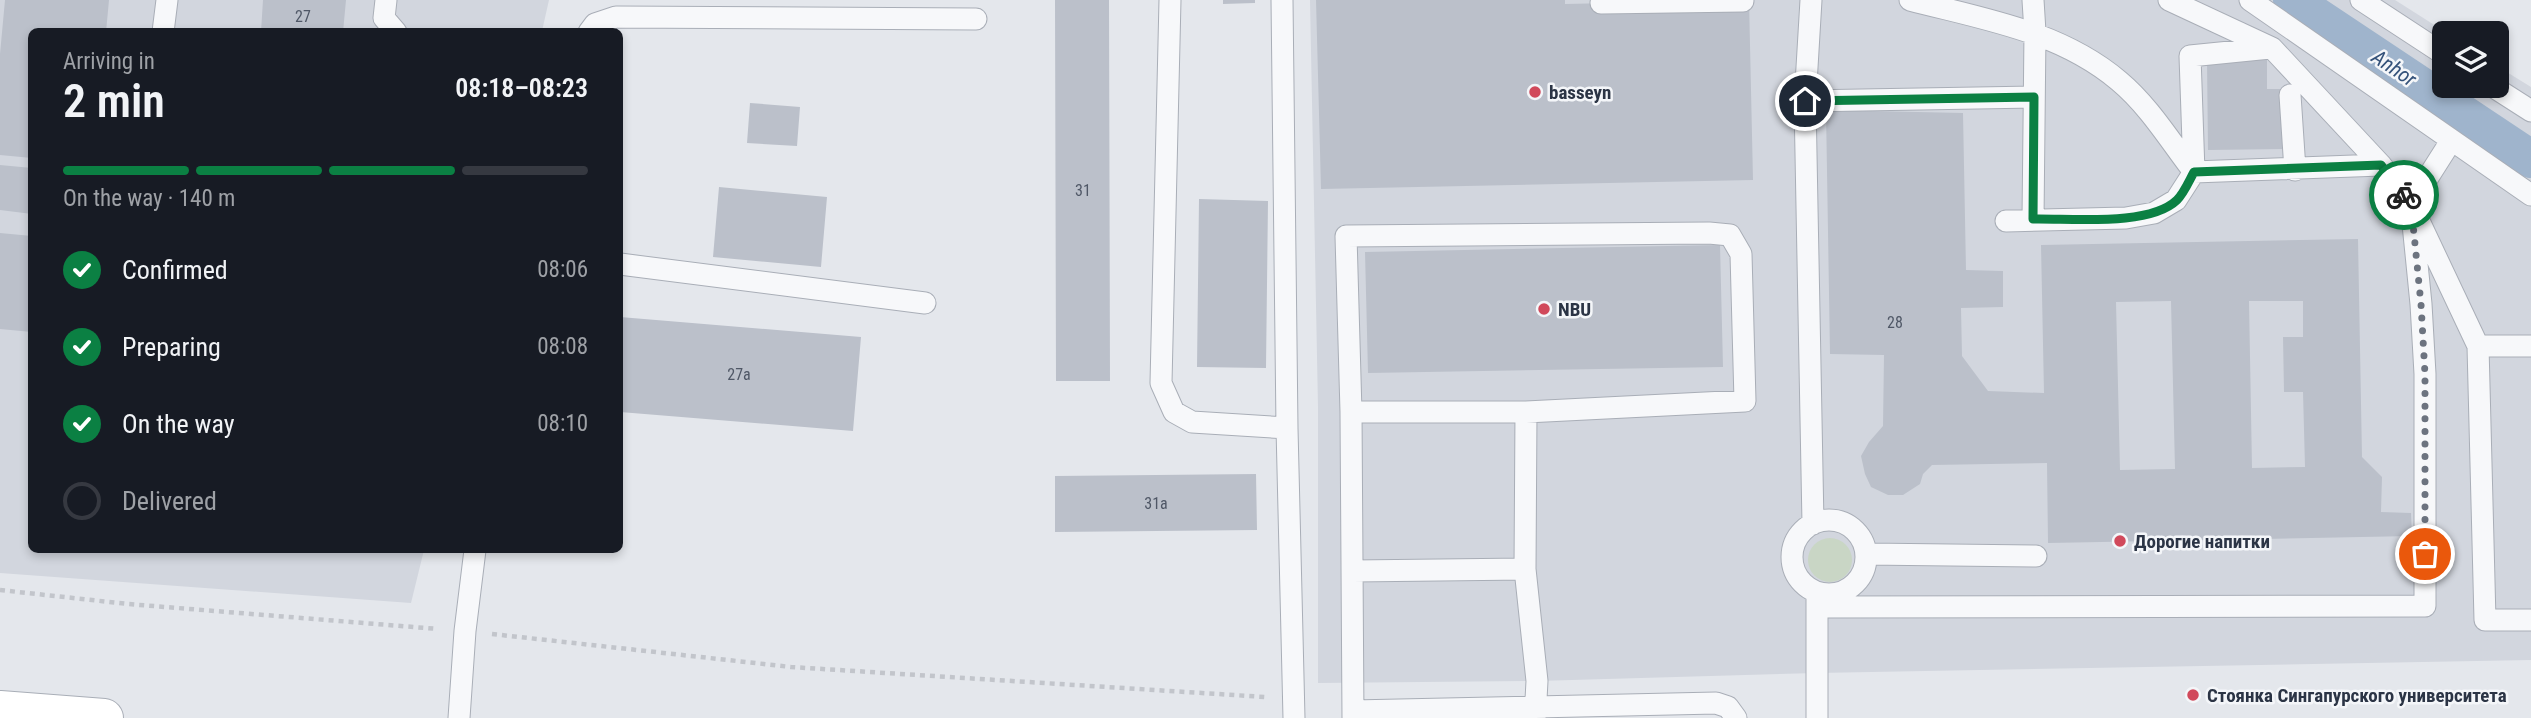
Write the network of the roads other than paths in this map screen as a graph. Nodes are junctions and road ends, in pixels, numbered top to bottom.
1 (167, 0) edge
2 (386, 0) edge
3 (1170, 0) edge
4 (1282, 0) edge
5 (1811, 0) edge
6 (1910, 0) edge
7 (2033, 0) edge
8 (2169, 0) edge
9 (2250, 0) edge
10 (2361, 0) edge
11 (1664, 1) edge
12 (1743, 1) edge
13 (1601, 3) dead end
14 (976, 19) dead end
15 (164, 28) edge
16 (393, 28) edge
17 (592, 28) edge
18 (2035, 32) junction
19 (2432, 46) edge
20 (2272, 48) junction
21 (2290, 95) dead end
22 (2034, 97) junction
23 (2509, 97) edge
24 (1805, 101) junction
25 (2531, 111) edge
26 (2192, 129) junction
27 (2165, 133) junction
28 (2451, 141) junction
29 (2381, 165) junction
30 (2295, 170) junction
31 (2194, 172) junction
32 (2531, 195) edge
33 (2411, 204) junction
34 (2033, 219) junction
35 (2006, 221) dead end
36 (623, 264) edge
37 (925, 303) dead end
38 (2478, 346) junction
39 (2531, 346) edge
40 (1351, 412) junction
41 (1525, 412) junction
42 (1287, 428) junction
43 (1812, 524) junction
44 (475, 553) edge
45 (1867, 554) junction
46 (2036, 556) dead end
47 (1525, 569) junction
48 (1353, 571) junction
49 (1817, 599) junction
50 (2531, 620) edge
51 (1294, 708) edge
52 (0, 710) edge
53 (1535, 712) edge
54 (1353, 715) edge
55 (104, 718) edge
56 (458, 718) edge
57 (1736, 718) edge
58 (1817, 718) edge

1 - 15 lane
2 - 16 lane
3 - 42 lane
4 - 42 lane
5 - 24 lane
6 - 18 lane
7 - 18 lane
8 - 20 lane
9 - 28 lane
10 - 19 lane
11 - 12 lane
11 - 13 lane
14 - 17 lane
18 - 22 lane
18 - 27 lane
20 - 26 lane
20 - 29 lane
21 - 30 lane
22 - 24 lane
22 - 34 lane
23 - 25 lane
24 - 43 lane
26 - 27 lane
26 - 31 lane
27 - 31 lane
28 - 32 lane
28 - 33 lane
29 - 30 lane
29 - 33 lane
30 - 31 lane
31 - 34 lane
33 - 38 lane
33 - 49 lane
34 - 35 lane
36 - 37 lane
38 - 39 lane
38 - 50 lane
40 - 41 lane
40 - 41 lane
40 - 48 lane
41 - 47 lane
42 - 51 lane
43 - 45 lane
43 - 49 lane
44 - 56 lane
45 - 46 lane
45 - 49 lane
47 - 48 lane
47 - 53 lane
48 - 54 lane
49 - 58 lane
52 - 55 street
53 - 54 lane
53 - 57 lane

